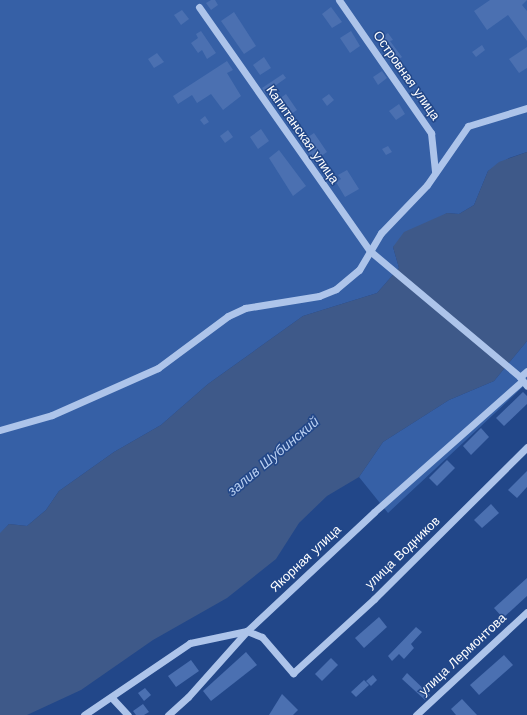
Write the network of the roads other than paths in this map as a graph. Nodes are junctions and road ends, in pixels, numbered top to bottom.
1 (339, 0) edge
2 (199, 7) dead end
3 (527, 108) edge
4 (435, 172) junction
5 (370, 251) junction
6 (527, 371) edge
7 (523, 382) edge
8 (0, 430) edge
9 (527, 447) edge
10 (527, 612) edge
11 (247, 631) junction
12 (112, 698) junction
13 (84, 715) edge
14 (128, 715) edge
15 (168, 715) edge
16 (416, 715) edge

1 - 4 street, Островная улица
2 - 5 street, Капитанская улица
3 - 4 street
4 - 5 street
5 - 7 street, Капитанская улица
5 - 8 street
6 - 7 street, Якорная улица
7 - 11 street, Якорная улица
9 - 11 street, улица Водников
10 - 16 street, улица Лермонтова
11 - 12 street
11 - 15 street, Якорная улица
12 - 13 street
12 - 14 street

